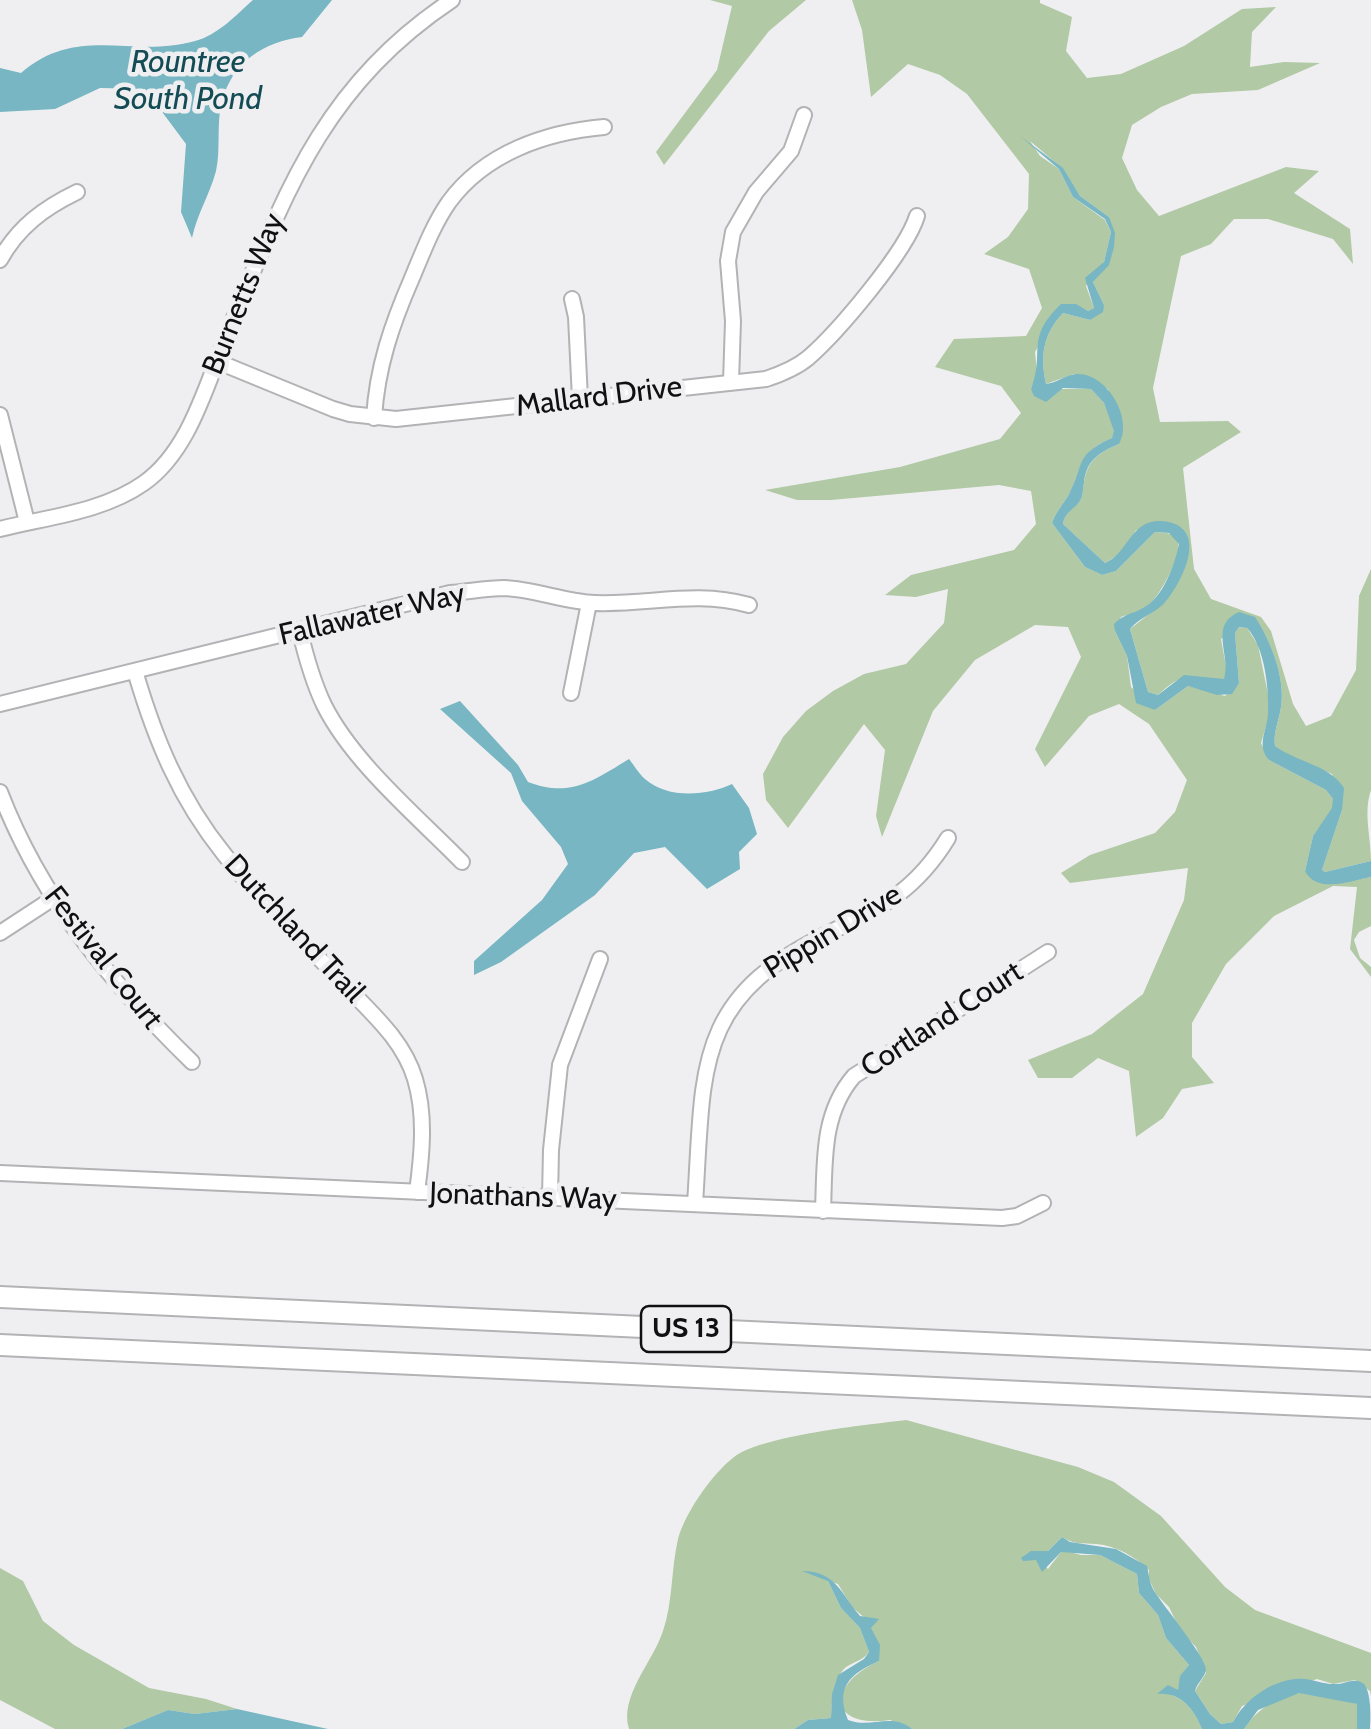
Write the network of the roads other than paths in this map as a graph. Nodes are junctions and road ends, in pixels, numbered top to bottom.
1 (452, 0) edge
2 (804, 115) dead end
3 (604, 127) dead end
4 (77, 192) dead end
5 (917, 216) dead end
6 (0, 260) edge
7 (572, 298) dead end
8 (216, 361) junction
9 (731, 382) junction
10 (580, 399) junction
11 (0, 416) edge
12 (374, 418) junction
13 (27, 522) junction
14 (0, 529) edge
15 (589, 603) junction
16 (748, 605) dead end
17 (300, 632) junction
18 (135, 671) junction
19 (571, 693) dead end
20 (0, 704) edge
21 (0, 792) edge
22 (948, 838) dead end
23 (462, 862) dead end
24 (52, 900) junction
25 (0, 933) edge
26 (1048, 952) dead end
27 (600, 960) dead end
28 (192, 1062) dead end
29 (0, 1173) edge
30 (417, 1192) junction
31 (550, 1198) junction
32 (694, 1204) junction
33 (1044, 1204) dead end
34 (822, 1211) junction
35 (0, 1298) edge
36 (0, 1344) edge
37 (1371, 1361) edge
38 (1371, 1408) edge

1 - 8 street, Burnetts Way
2 - 9 street
3 - 12 street
4 - 6 street
5 - 9 street, Mallard Drive
7 - 10 street
8 - 12 street, Mallard Drive
8 - 13 street, Burnetts Way
9 - 10 street, Mallard Drive
10 - 12 street, Mallard Drive
11 - 13 street
13 - 14 street, Burnetts Way
15 - 16 street, Fallawater Way
15 - 17 street, Fallawater Way
15 - 19 street
17 - 18 street, Fallawater Way
17 - 23 street
18 - 20 street, Fallawater Way
18 - 30 street, Dutchland Trail
21 - 24 street, Festival Court
22 - 32 street, Pippin Drive
24 - 25 street
24 - 28 street, Festival Court
26 - 34 street, Cortland Court
27 - 31 street
29 - 30 street, Jonathans Way
30 - 31 street, Jonathans Way
31 - 32 street, Jonathans Way
32 - 34 street, Jonathans Way
33 - 34 street, Jonathans Way
35 - 37 highway, US 13
36 - 38 highway, US 13

